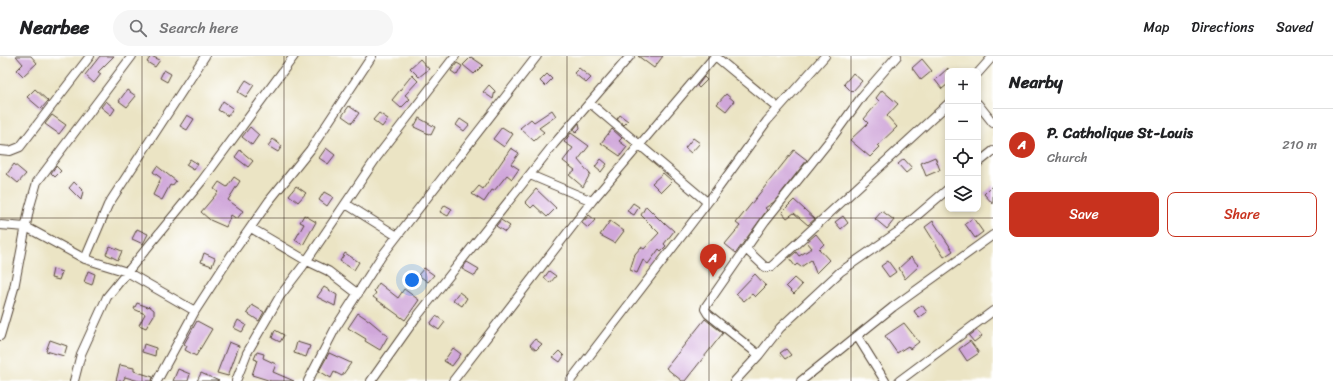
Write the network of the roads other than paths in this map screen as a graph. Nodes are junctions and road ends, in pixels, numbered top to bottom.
1 (90, 56) edge
2 (132, 56) edge
3 (205, 56) edge
4 (294, 56) edge
5 (372, 56) edge
6 (455, 56) edge
7 (537, 56) edge
8 (630, 56) edge
9 (715, 56) edge
10 (825, 56) edge
11 (897, 56) edge
12 (993, 56) edge
13 (981, 70) edge
14 (590, 103) junction
15 (945, 107) edge
16 (778, 108) junction
17 (981, 108) edge
18 (993, 123) edge
19 (640, 146) junction
20 (0, 150) edge
21 (993, 151) edge
22 (981, 161) edge
23 (530, 175) junction
24 (945, 192) edge
25 (592, 201) junction
26 (707, 202) junction
27 (346, 204) junction
28 (0, 225) edge
29 (26, 227) junction
30 (251, 228) junction
31 (993, 235) edge
32 (397, 236) junction
33 (747, 250) junction
34 (84, 259) junction
35 (307, 261) junction
36 (127, 272) junction
37 (358, 294) junction
38 (993, 311) edge
39 (195, 312) junction
40 (0, 336) edge
41 (858, 336) junction
42 (759, 355) junction
43 (573, 380) edge
44 (74, 381) edge
45 (157, 381) edge
46 (236, 381) edge
47 (308, 381) edge
48 (371, 381) edge
49 (453, 381) edge
50 (736, 381) edge
51 (801, 381) edge
52 (885, 381) edge
53 (899, 381) edge

1 - 20 street
2 - 29 street
3 - 34 street
4 - 36 street
5 - 30 street
6 - 27 street
7 - 32 street
8 - 14 street
9 - 16 street
9 - 19 street
10 - 16 street
11 - 33 street
12 - 13 street
14 - 19 street
14 - 23 street
15 - 33 street
16 - 26 street
17 - 18 street
19 - 25 street
19 - 26 street
21 - 22 street
23 - 25 street
23 - 48 street
24 - 42 street
25 - 49 street
26 - 43 street
27 - 32 street
27 - 35 street
28 - 29 street
29 - 34 street
29 - 40 street
30 - 35 street
30 - 39 street
31 - 41 street
32 - 37 street
33 - 42 street
34 - 36 street
35 - 37 street
35 - 46 street
36 - 39 street
36 - 44 street
37 - 47 street
38 - 53 street
39 - 45 street
41 - 51 street
41 - 52 street
42 - 50 street

